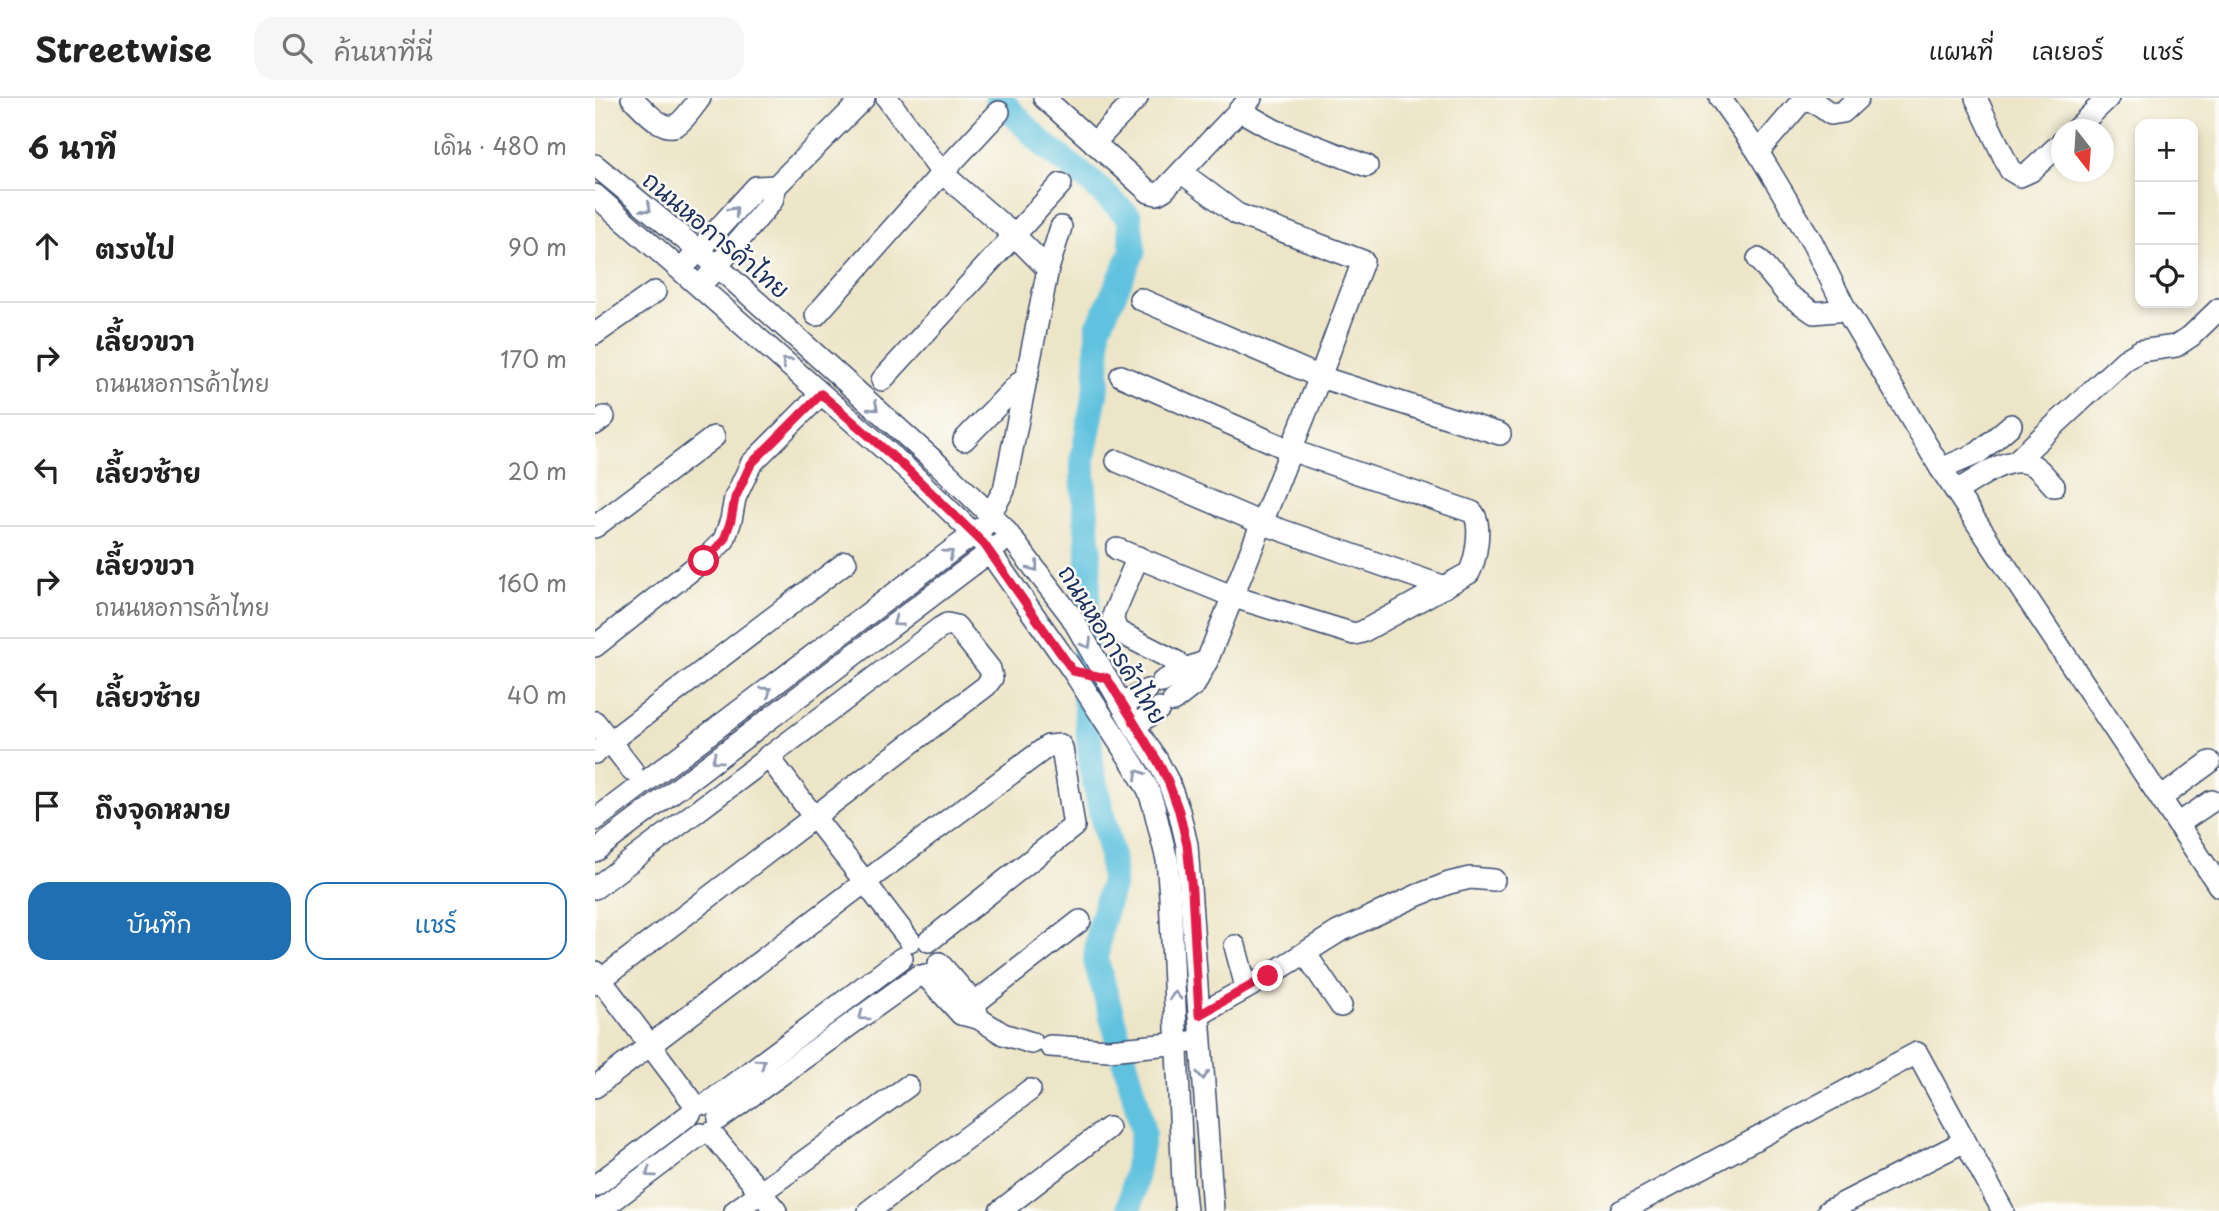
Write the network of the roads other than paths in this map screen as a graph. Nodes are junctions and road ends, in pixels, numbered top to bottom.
1 (632, 98) edge
2 (701, 98) edge
3 (864, 98) edge
4 (887, 98) edge
5 (1044, 98) edge
6 (1137, 98) edge
7 (1720, 98) edge
8 (1858, 98) edge
9 (1976, 98) edge
10 (2108, 98) edge
11 (1245, 104) edge
12 (999, 112) dead end
13 (2086, 119) edge
14 (1094, 143) junction
15 (1758, 152) junction
16 (2051, 152) edge
17 (595, 165) edge
18 (1367, 166) dead end
19 (1181, 172) junction
20 (942, 173) junction
21 (1061, 184) dead end
22 (776, 186) junction
23 (595, 195) edge
24 (1061, 227) dead end
25 (1014, 235) junction
26 (697, 250) junction
27 (1758, 259) dead end
28 (717, 266) junction
29 (1048, 269) junction
30 (681, 270) junction
31 (700, 286) junction
32 (655, 292) dead end
33 (1140, 299) dead end
34 (2219, 309) edge
35 (1846, 310) junction
36 (816, 315) dead end
37 (595, 334) edge
38 (1028, 373) junction
39 (1121, 376) dead end
40 (1320, 377) junction
41 (883, 380) dead end
42 (821, 394) junction
43 (2011, 425) dead end
44 (1500, 434) dead end
45 (715, 437) dead end
46 (964, 440) dead end
47 (1290, 450) junction
48 (1117, 461) dead end
49 (2016, 461) junction
50 (1941, 469) junction
51 (2054, 486) dead end
52 (1956, 491) junction
53 (992, 516) junction
54 (1261, 523) junction
55 (595, 527) edge
56 (975, 535) junction
57 (1010, 536) junction
58 (1117, 549) dead end
59 (990, 552) junction
60 (1138, 557) junction
61 (846, 562) dead end
62 (922, 574) junction
63 (1445, 587) junction
64 (938, 591) junction
65 (1234, 597) junction
66 (598, 636) edge
67 (1106, 675) junction
68 (1076, 676) junction
69 (1190, 677) junction
70 (1122, 705) junction
71 (595, 722) edge
72 (1134, 726) junction
73 (602, 747) edge
74 (768, 756) junction
75 (2210, 762) dead end
76 (632, 771) dead end
77 (2161, 798) junction
78 (2212, 800) dead end
79 (814, 817) junction
80 (595, 820) edge
81 (2178, 824) junction
82 (595, 851) edge
83 (1494, 880) dead end
84 (865, 882) junction
85 (2219, 886) edge
86 (595, 888) edge
87 (1080, 921) dead end
88 (1235, 946) dead end
89 (914, 947) junction
90 (1305, 953) junction
91 (927, 971) junction
92 (597, 979) edge
93 (1246, 987) junction
94 (1341, 1006) dead end
95 (971, 1012) junction
96 (1199, 1015) junction
97 (1200, 1041) junction
98 (1177, 1043) junction
99 (650, 1045) junction
100 (908, 1086) dead end
101 (595, 1087) edge
102 (1030, 1090) dead end
103 (704, 1119) junction
104 (1108, 1128) dead end
105 (1965, 1140) junction
106 (595, 1186) edge
107 (761, 1191) junction
108 (599, 1211) edge
109 (735, 1211) edge
110 (776, 1211) edge
111 (869, 1211) edge
112 (1000, 1211) edge
113 (1187, 1211) edge
114 (1213, 1211) edge
115 (1621, 1211) edge
116 (1828, 1211) edge
117 (2003, 1211) edge

1 - 2 street
3 - 22 street
4 - 20 street
5 - 14 street
6 - 14 street
7 - 15 street
8 - 15 street
9 - 16 street
10 - 13 street
11 - 18 street
11 - 19 street
12 - 20 street
14 - 19 street
15 - 35 street
17 -> 26 street, ถนนหอการค้าไทย
19 - 40 street
20 - 25 street
20 - 36 street
21 - 25 street
26 -> 22 street
22 - 28 street
23 - 30 street, ถนนหอการค้าไทย
24 - 29 street
25 - 29 street
25 - 41 street
26 - 28 street, ถนนหอการค้าไทย
26 - 30 street
27 - 35 street
28 - 31 street
28 -> 53 street, ถนนหอการค้าไทย
29 - 38 street
30 - 31 street, ถนนหอการค้าไทย
42 -> 31 street, ถนนหอการค้าไทย
32 - 37 street
33 - 40 street
34 - 49 street
35 - 50 street
38 - 46 street
38 - 53 street
39 - 47 street
40 - 44 street
40 - 47 street
42 - 56 street, ถนนหอการค้าไทย
42 - 66 street
43 - 50 street
45 - 55 street
47 - 54 street
47 - 63 street
48 - 54 street
49 - 51 street
49 - 52 street
50 - 52 street
52 - 77 street
53 - 56 street
53 - 57 street, ถนนหอการค้าไทย
54 - 63 street
54 - 65 street
56 - 59 street, ถนนหอการค้าไทย
62 -> 56 street
57 - 59 street
57 -> 67 street, ถนนหอการค้าไทย
58 - 60 street
59 - 64 street
59 - 68 street, ถนนหอการค้าไทย
60 - 65 street
60 - 69 street
61 - 73 street
62 - 64 street
80 -> 62 street
63 - 65 street
64 -> 82 street
65 - 69 street
67 - 68 street
67 - 70 street, ถนนหอการค้าไทย
98 -> 68 street, ถนนหอการค้าไทย
69 - 70 street
69 - 72 street
70 - 72 street, ถนนหอการค้าไทย
71 - 73 street
72 - 96 street, ถนนหอการค้าไทย
73 - 76 street
74 - 79 street
74 - 79 street
74 - 86 street
75 - 77 street
77 - 81 street
78 - 81 street
79 - 84 street
79 - 92 street
81 - 85 street
83 - 90 street
84 - 89 street
84 - 89 street
84 - 99 street
87 - 95 street
88 - 93 street
89 - 91 street
89 - 91 street
103 -> 89 street
90 - 93 street
90 - 94 street
91 - 95 street
91 -> 103 street
92 - 99 street
93 - 96 street
95 - 98 street
96 - 97 street, ถนนหอการค้าไทย
97 - 98 street
97 -> 114 street, ถนนหอการค้าไทย
98 - 113 street, ถนนหอการค้าไทย
99 - 101 street
99 - 103 street
100 - 107 street
102 - 111 street
103 - 106 street
103 - 107 street
103 -> 108 street
104 - 112 street
105 - 115 street
105 - 116 street
105 - 117 street
107 - 109 street
107 - 110 street

